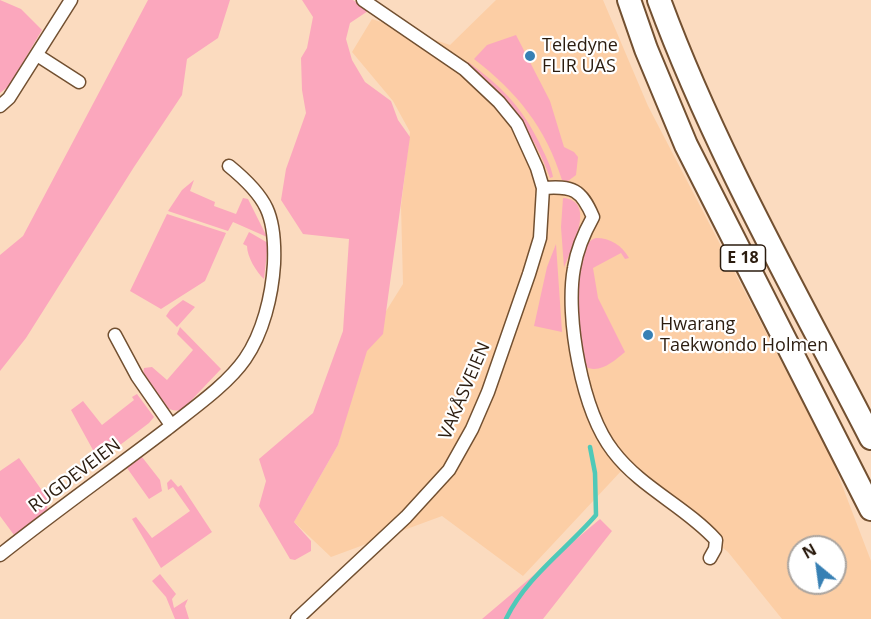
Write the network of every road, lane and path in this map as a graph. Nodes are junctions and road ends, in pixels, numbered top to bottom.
1 (71, 0) edge
2 (363, 0) edge
3 (629, 0) edge
4 (659, 0) edge
5 (37, 55) junction
6 (79, 82) dead end
7 (0, 106) edge
8 (230, 166) dead end
9 (543, 188) junction
10 (115, 335) dead end
11 (171, 425) junction
12 (871, 438) edge
13 (871, 509) edge
14 (0, 555) edge
15 (710, 558) dead end
16 (297, 619) edge

1 - 5 street
2 - 9 street
3 - 13 highway, E 18
4 - 12 highway, E 18
5 - 6 street
5 - 7 street
8 - 11 street, RUGDEVEIEN
9 - 15 street
9 - 16 street, VAKÅSVEIEN
10 - 11 street
11 - 14 street, RUGDEVEIEN

